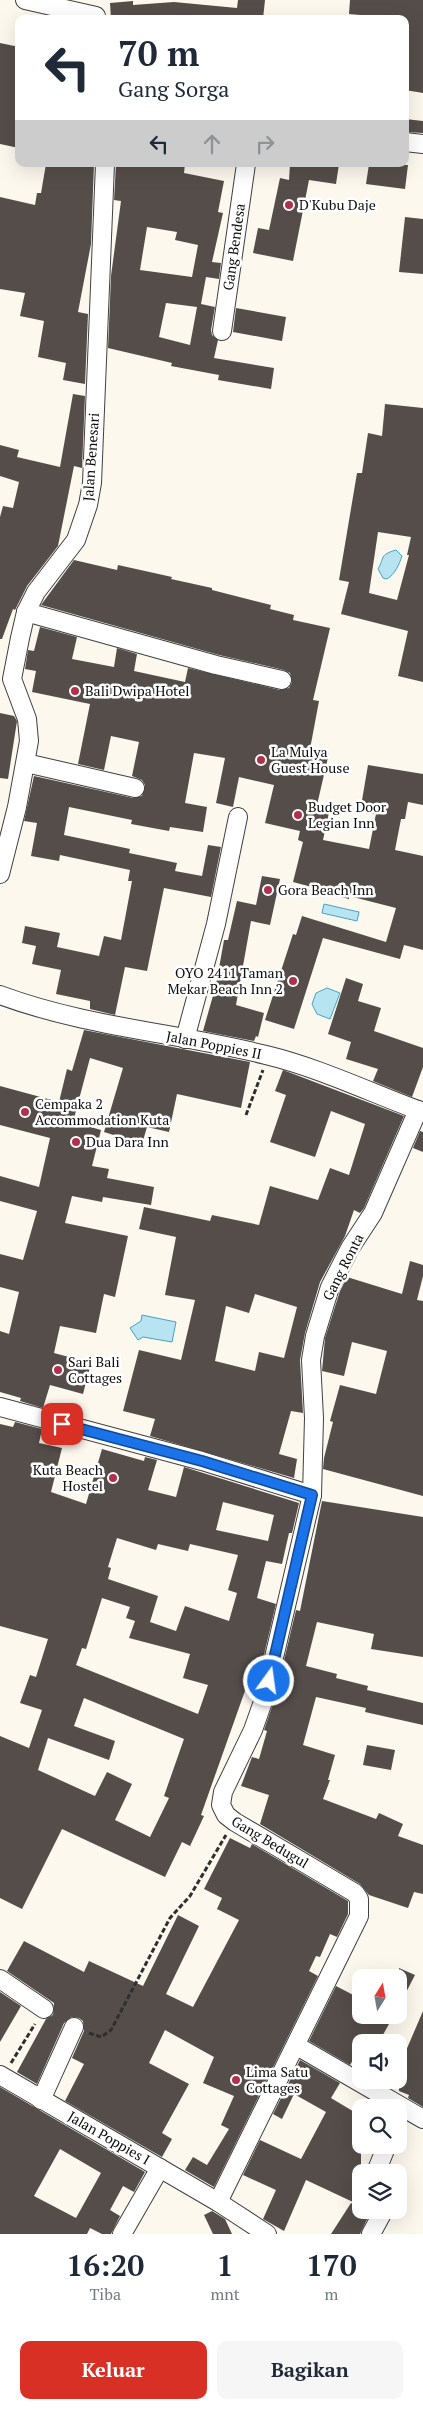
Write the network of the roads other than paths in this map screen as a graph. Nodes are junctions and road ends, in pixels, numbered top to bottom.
1 (25, 0) edge
2 (94, 11) edge
3 (409, 142) edge
4 (423, 144) edge
5 (105, 167) edge
6 (246, 167) edge
7 (222, 331) dead end
8 (26, 612) junction
9 (282, 680) dead end
10 (26, 763) junction
11 (135, 788) dead end
12 (238, 817) dead end
13 (0, 874) edge
14 (0, 995) edge
15 (185, 1039) junction
16 (420, 1111) edge
17 (0, 1407) edge
18 (312, 1495) junction
19 (0, 1979) edge
20 (44, 2009) road end
21 (74, 2027) road end
22 (297, 2046) junction
23 (1, 2075) edge
24 (380, 2099) edge
25 (41, 2100) junction
26 (407, 2114) edge
27 (423, 2118) edge
28 (160, 2168) junction
29 (218, 2202) junction
30 (379, 2219) edge
31 (122, 2234) edge
32 (267, 2234) edge
33 (371, 2234) edge

1 - 2 street
3 - 4 street
5 - 8 street, Jalan Benesari
6 - 7 street, Gang Bendesa
8 - 9 street
8 - 10 street, Jalan Benesari
10 - 11 street
10 - 13 street, Jalan Benesari
12 - 15 street
14 - 15 street, Jalan Poppies II
15 - 16 street, Jalan Poppies II
16 - 18 street, Gang Ronta
17 - 18 street
18 - 22 street, Gang Bedugul
19 - 20 street
21 - 25 street
22 - 24 street
22 - 29 street, Gang Bedugul
23 - 25 street, Jalan Poppies I
25 - 28 street, Jalan Poppies I
26 - 27 street
28 - 29 street, Jalan Poppies I
28 - 31 street
29 - 32 street, Jalan Poppies I
30 - 33 street

